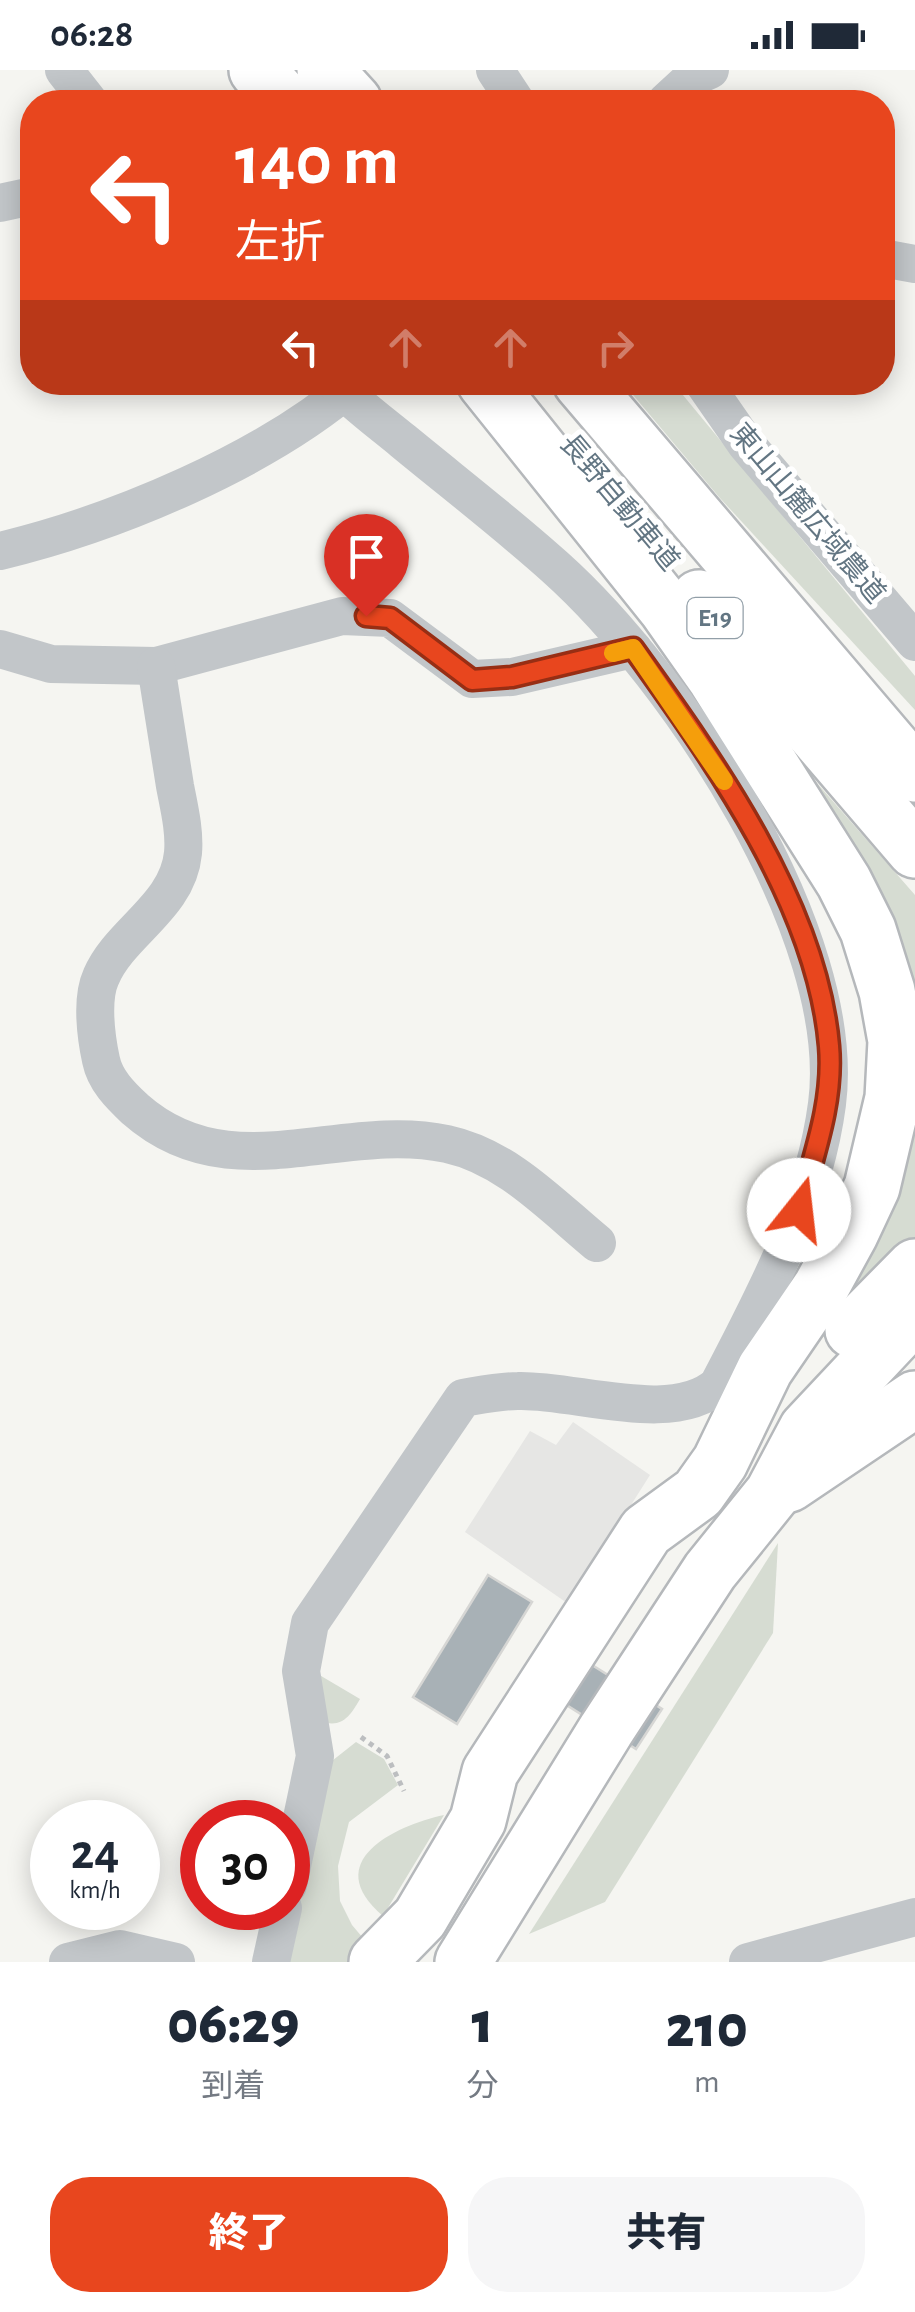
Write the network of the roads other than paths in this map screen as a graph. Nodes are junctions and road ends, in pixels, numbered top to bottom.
1 (64, 70) edge
2 (258, 70) edge
3 (325, 70) edge
4 (710, 70) edge
5 (80, 90) edge
6 (276, 90) edge
7 (343, 90) edge
8 (679, 90) edge
9 (332, 395) edge
10 (355, 395) edge
11 (496, 395) edge
12 (529, 395) edge
13 (593, 395) edge
14 (712, 395) edge
15 (681, 497) junction
16 (0, 552) edge
17 (915, 642) edge
18 (633, 648) junction
19 (0, 649) edge
20 (156, 666) junction
21 (915, 743) edge
22 (915, 774) edge
23 (915, 850) edge
24 (596, 1243) dead end
25 (915, 1267) edge
26 (915, 1314) edge
27 (915, 1399) edge
28 (709, 1477) junction
29 (759, 1510) junction
30 (306, 1800) edge
31 (915, 1917) edge
32 (278, 1930) edge
33 (416, 1940) edge
34 (468, 1959) edge
35 (68, 1962) edge
36 (176, 1962) edge
37 (271, 1962) edge
38 (377, 1962) edge
39 (748, 1962) edge

1 - 5 street
2 - 6 highway
3 - 7 highway
4 - 8 street
9 - 16 street
10 - 18 street
11 - 28 highway
12 - 23 highway, 長野自動車道 / E19
13 - 15 highway, 長野自動車道 / E19
14 - 17 street, 東山山麓広域農道
15 - 21 highway
15 - 22 highway, 長野自動車道 / E19
18 - 20 street
18 - 30 street
19 - 20 street
20 - 24 street
25 - 28 highway
26 - 29 highway
27 - 29 highway
28 - 33 highway
29 - 34 highway
31 - 39 street
32 - 37 street
33 - 38 highway
35 - 36 street

